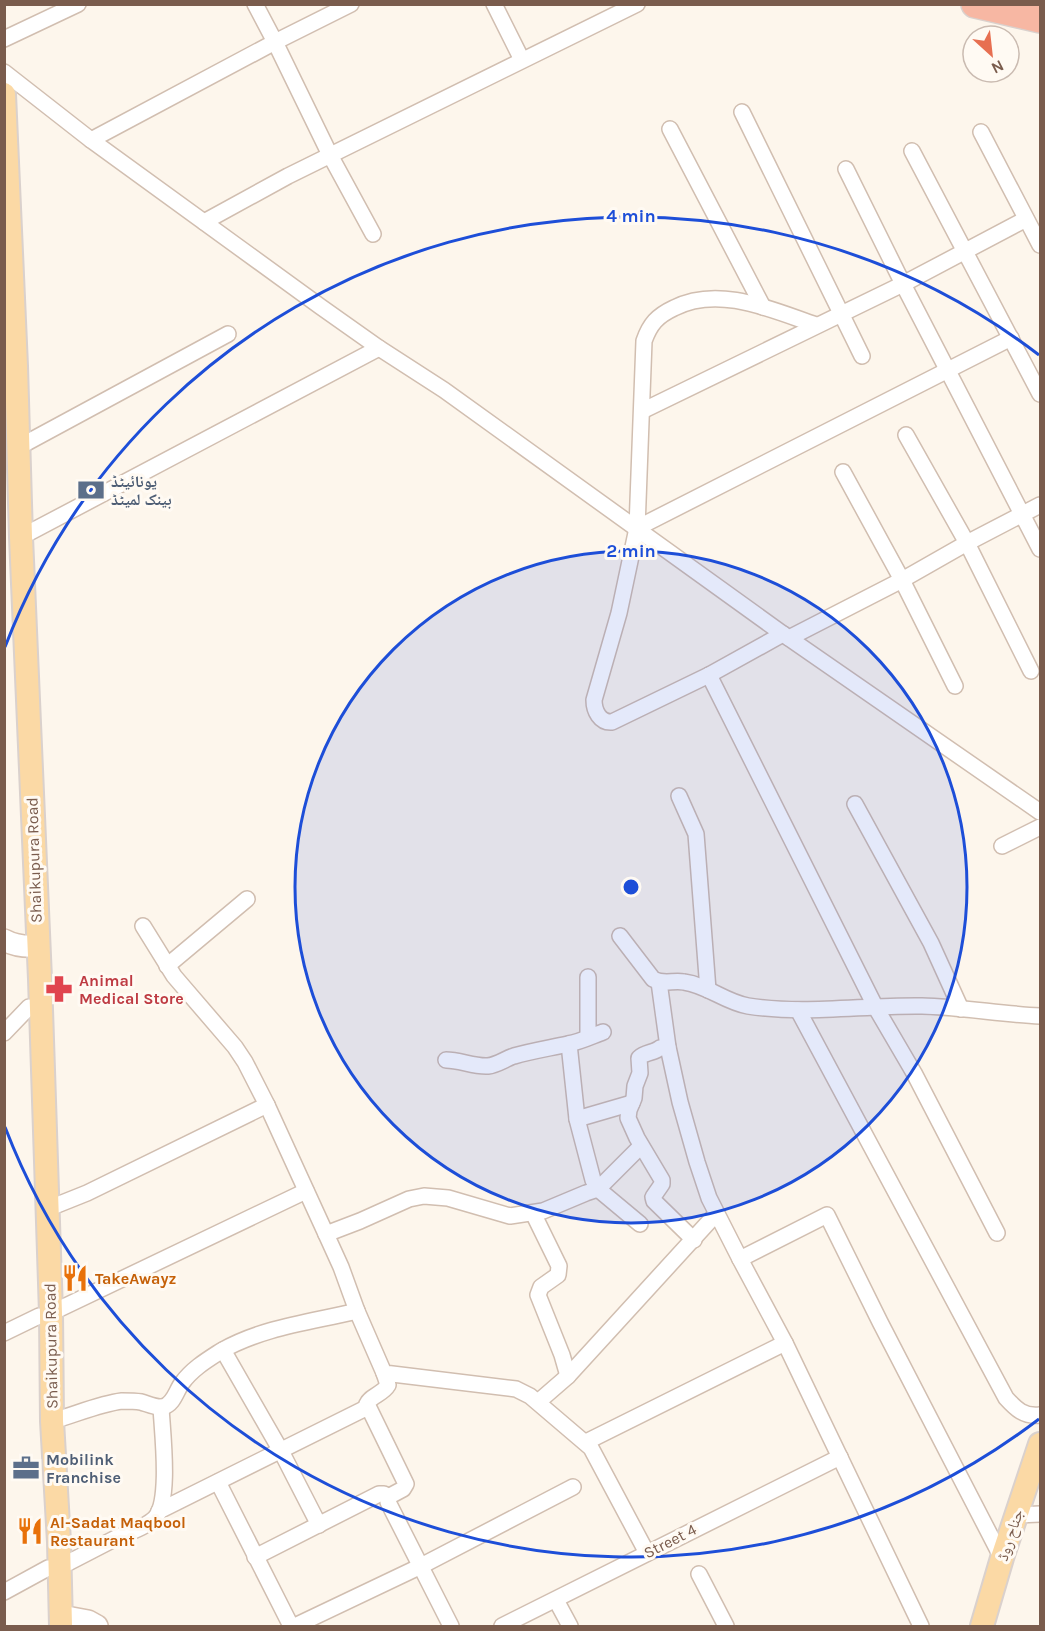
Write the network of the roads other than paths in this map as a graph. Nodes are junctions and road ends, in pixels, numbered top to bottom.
1 (78, 4) edge
2 (255, 4) edge
3 (351, 4) edge
4 (494, 4) edge
5 (638, 4) edge
6 (975, 4) edge
7 (1041, 19) edge
8 (4, 39) edge
9 (275, 42) junction
10 (522, 60) junction
11 (4, 72) edge
12 (4, 94) edge
13 (742, 112) dead end
14 (670, 129) dead end
15 (981, 132) dead end
16 (91, 140) junction
17 (912, 151) dead end
18 (330, 155) junction
19 (846, 169) dead end
20 (1026, 219) junction
21 (204, 222) junction
22 (373, 234) dead end
23 (1041, 245) edge
24 (964, 252) junction
25 (903, 284) junction
26 (763, 307) junction
27 (841, 313) junction
28 (816, 325) junction
29 (228, 334) dead end
30 (1011, 338) junction
31 (379, 348) junction
32 (862, 356) dead end
33 (5, 365) edge
34 (948, 371) junction
35 (1041, 394) edge
36 (642, 411) junction
37 (906, 435) dead end
38 (17, 448) junction
39 (843, 472) dead end
40 (1041, 505) edge
41 (1023, 514) junction
42 (637, 528) junction
43 (21, 537) junction
44 (967, 543) junction
45 (1041, 549) edge
46 (902, 580) junction
47 (786, 636) junction
48 (1031, 671) dead end
49 (709, 675) junction
50 (955, 686) dead end
51 (679, 796) dead end
52 (855, 804) dead end
53 (1041, 812) edge
54 (1041, 827) edge
55 (1002, 846) dead end
56 (247, 899) dead end
57 (143, 926) dead end
58 (620, 936) dead end
59 (22, 944) edge
60 (167, 966) junction
61 (588, 977) dead end
62 (659, 982) junction
63 (708, 990) junction
64 (29, 1007) junction
65 (876, 1008) junction
66 (961, 1009) junction
67 (798, 1010) junction
68 (1041, 1016) edge
69 (603, 1032) dead end
70 (4, 1033) edge
71 (588, 1037) junction
72 (569, 1044) junction
73 (668, 1047) junction
74 (446, 1060) dead end
75 (632, 1103) junction
76 (267, 1105) junction
77 (577, 1119) junction
78 (641, 1146) junction
79 (598, 1189) junction
80 (306, 1191) junction
81 (47, 1209) junction
82 (533, 1213) junction
83 (716, 1214) junction
84 (640, 1224) dead end
85 (997, 1233) dead end
86 (326, 1234) junction
87 (694, 1240) junction
88 (740, 1259) junction
89 (357, 1311) junction
90 (45, 1314) junction
91 (4, 1333) edge
92 (784, 1343) junction
93 (223, 1350) junction
94 (384, 1373) junction
95 (568, 1376) junction
96 (538, 1402) junction
97 (160, 1407) junction
98 (368, 1407) junction
99 (1041, 1416) edge
100 (52, 1421) junction
101 (586, 1442) junction
102 (1041, 1444) edge
103 (281, 1451) junction
104 (840, 1457) junction
105 (218, 1482) junction
106 (573, 1487) dead end
107 (388, 1497) junction
108 (159, 1511) junction
109 (1041, 1514) edge
110 (1017, 1515) junction
111 (319, 1525) junction
112 (647, 1553) junction
113 (255, 1557) junction
114 (1002, 1558) junction
115 (421, 1566) junction
116 (54, 1567) junction
117 (699, 1574) dead end
118 (4, 1592) edge
119 (556, 1600) junction
120 (57, 1623) edge
121 (97, 1626) edge
122 (293, 1626) edge
123 (452, 1626) edge
124 (502, 1626) edge
125 (570, 1626) edge
126 (726, 1626) edge
127 (921, 1626) edge
128 (982, 1626) edge

1 - 8 street
2 - 9 street
3 - 9 street
4 - 10 street
5 - 10 street
6 - 7 highway
9 - 16 street
9 - 18 street
10 - 18 street
11 - 16 street
12 - 38 main road, Shaikupura Road
13 - 27 street
14 - 26 street
15 - 20 street
16 - 21 street
17 - 24 street
18 - 21 street
18 - 22 street
19 - 25 street
20 - 23 street
20 - 24 street
21 - 31 street
24 - 25 street
24 - 30 street
25 - 27 street
25 - 34 street
26 - 28 street
26 - 36 street
27 - 28 street
27 - 32 street
28 - 36 street
29 - 38 street
30 - 34 street
30 - 35 street
31 - 42 street
31 - 43 street
33 - 59 main road, Shaikupura Road
34 - 41 street
34 - 42 street
36 - 42 street
37 - 44 street
38 - 43 main road, Shaikupura Road
39 - 46 street
40 - 41 street
41 - 44 street
41 - 45 street
42 - 47 street
42 - 49 street
43 - 59 main road, Shaikupura Road
44 - 46 street
44 - 48 street
46 - 47 street
46 - 50 street
47 - 49 street
47 - 53 street
49 - 65 street
51 - 63 street
52 - 66 street
54 - 55 street
56 - 60 street
57 - 60 street
58 - 62 street
59 - 64 main road, Shaikupura Road
59 - 81 main road, Shaikupura Road
60 - 76 street
61 - 71 street
62 - 63 street
62 - 73 street
63 - 67 street
64 - 70 street
64 - 90 main road, Shaikupura Road
65 - 66 street
65 - 67 street
65 - 85 street
66 - 68 street
67 - 99 street
69 - 71 street
71 - 72 street
72 - 74 street
72 - 77 street
73 - 75 street
73 - 83 street
75 - 77 street
75 - 78 street
76 - 80 street
76 - 81 street
77 - 79 street
78 - 79 street
78 - 87 street
79 - 82 street
79 - 84 street
80 - 86 street
80 - 90 street
81 - 90 main road, Shaikupura Road
82 - 86 street
82 - 95 street
83 - 87 street
83 - 88 street
86 - 89 street
87 - 95 street
88 - 92 street
88 - 114 street
89 - 93 street
89 - 94 street
90 - 91 street
90 - 100 main road, Shaikupura Road
90 - 116 main road, Shaikupura Road
92 - 101 street
92 - 104 street
93 - 97 street
93 - 103 street
94 - 96 street
94 - 98 street
95 - 96 street
96 - 101 street
97 - 100 street
97 - 108 street
98 - 103 street
98 - 107 street
100 - 116 main road, Shaikupura Road
101 - 112 street
102 - 110 main road, جناح روڈ
103 - 105 street
103 - 111 street
104 - 112 street, Street 4
104 - 127 street
105 - 108 street
105 - 113 street
106 - 115 street
107 - 111 street
107 - 115 street
108 - 116 street
109 - 110 street
110 - 114 main road, جناح روڈ
111 - 113 street
112 - 119 street, Street 4
113 - 122 street
114 - 128 main road, جناح روڈ
115 - 122 street
115 - 123 street
116 - 118 street
116 - 120 main road, Shaikupura Road
117 - 126 street
119 - 124 street, Street 4
119 - 125 street
120 - 121 street

